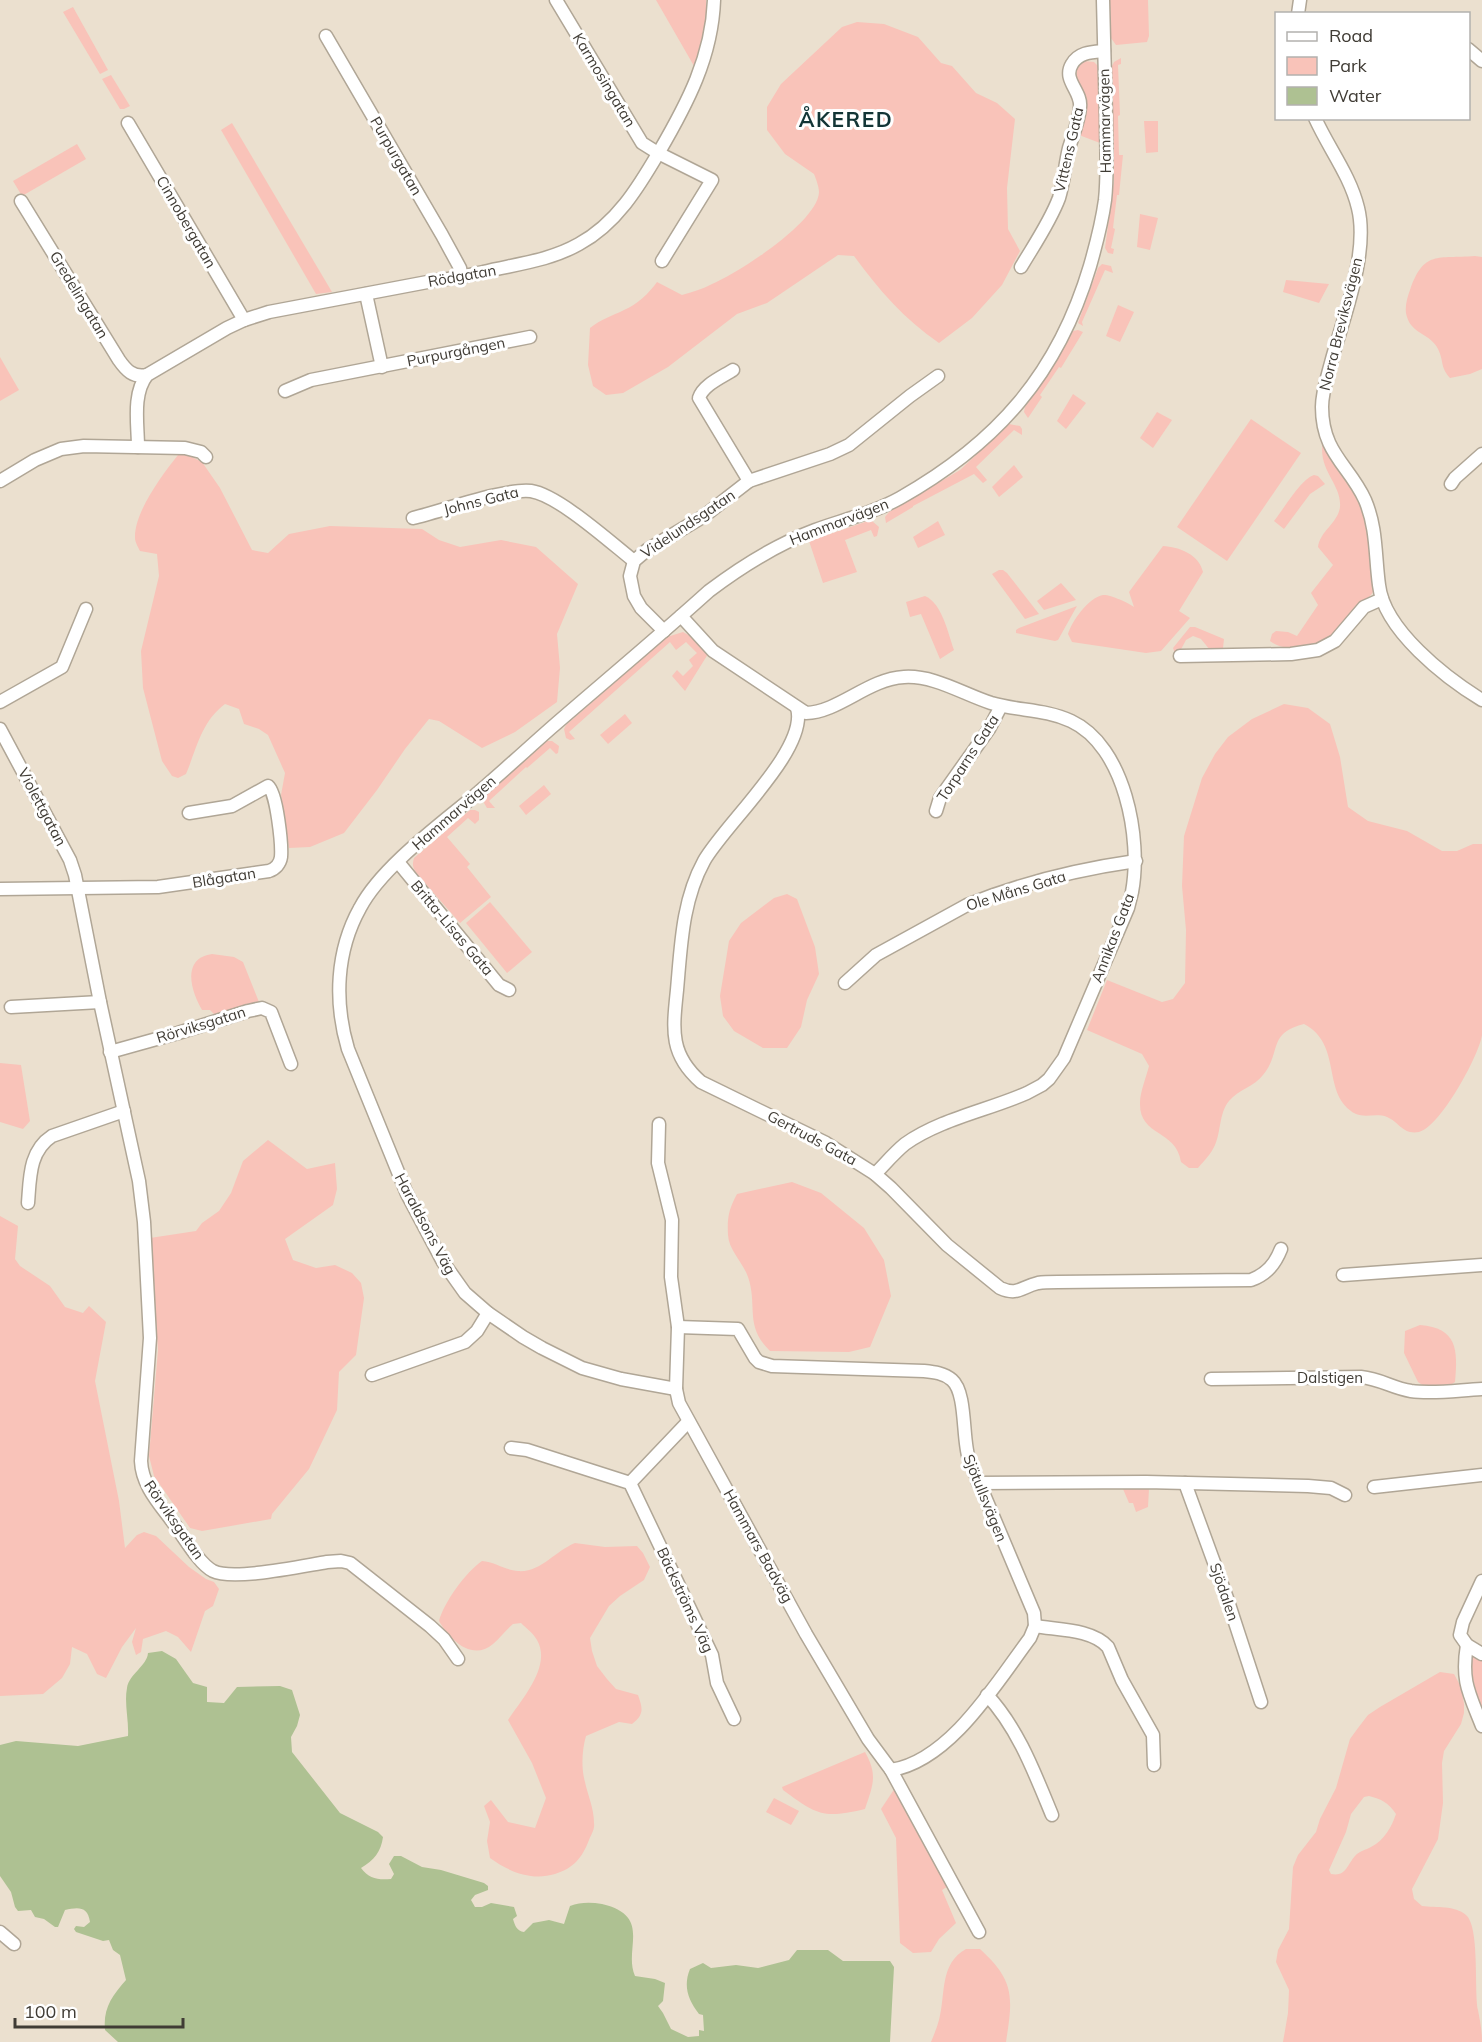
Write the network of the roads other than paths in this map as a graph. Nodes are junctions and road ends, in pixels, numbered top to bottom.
1 (556, 0) edge
2 (714, 0) edge
3 (1103, 0) edge
4 (326, 36) dead end
5 (1104, 51) junction
6 (1470, 51) edge
7 (1482, 61) edge
8 (1316, 120) edge
9 (128, 123) dead end
10 (658, 153) junction
11 (21, 201) dead end
12 (662, 261) dead end
13 (1021, 267) dead end
14 (462, 278) junction
15 (366, 294) junction
16 (244, 320) junction
17 (530, 337) dead end
18 (381, 367) junction
19 (733, 370) dead end
20 (147, 375) junction
21 (938, 376) dead end
22 (285, 390) dead end
23 (138, 447) junction
24 (1482, 454) edge
25 (206, 457) dead end
26 (749, 481) junction
27 (0, 482) edge
28 (1451, 484) dead end
29 (413, 518) dead end
30 (634, 561) junction
31 (1382, 599) junction
32 (86, 609) dead end
33 (681, 616) junction
34 (664, 631) junction
35 (1180, 656) dead end
36 (1482, 700) edge
37 (0, 702) edge
38 (1001, 706) junction
39 (797, 708) junction
40 (0, 729) edge
41 (936, 811) dead end
42 (189, 813) dead end
43 (1136, 861) junction
44 (398, 862) junction
45 (78, 888) junction
46 (0, 889) edge
47 (351, 928) joint
48 (845, 982) dead end
49 (509, 990) dead end
50 (100, 1002) junction
51 (11, 1007) dead end
52 (110, 1052) junction
53 (291, 1064) dead end
54 (124, 1112) junction
55 (659, 1124) dead end
56 (875, 1174) junction
57 (28, 1203) dead end
58 (1281, 1249) dead end
59 (1482, 1265) edge
60 (1343, 1275) dead end
61 (488, 1313) junction
62 (678, 1327) junction
63 (372, 1375) dead end
64 (1211, 1379) dead end
65 (676, 1389) junction
66 (1482, 1389) edge
67 (688, 1422) junction
68 (511, 1448) dead end
69 (1482, 1475) edge
70 (630, 1483) junction
71 (978, 1483) junction
72 (1185, 1483) junction
73 (1374, 1487) dead end
74 (1345, 1495) dead end
75 (1482, 1581) edge
76 (1035, 1626) junction
77 (1467, 1645) junction
78 (1482, 1654) edge
79 (458, 1659) dead end
80 (987, 1695) junction
81 (1261, 1702) dead end
82 (734, 1719) dead end
83 (1482, 1726) edge
84 (1154, 1766) dead end
85 (891, 1770) junction
86 (1052, 1815) dead end
87 (0, 1932) edge
88 (979, 1932) dead end
89 (14, 1944) dead end

1 - 10 street, Karmosingatan
2 - 10 street, Rödgatan
3 - 5 street, Hammarvägen
4 - 14 street, Purpurgatan
5 - 13 street, Vittens Gata
5 - 33 street, Hammarvägen
6 - 7 street
8 - 31 street, Norra Breviksvägen
9 - 16 street, Cinnobergatan
10 - 12 street, Karmosingatan
10 - 14 street, Rödgatan
11 - 20 street, Gredelingatan
14 - 15 street, Rödgatan
15 - 16 street, Rödgatan
15 - 18 street
16 - 20 street, Rödgatan
17 - 18 street, Purpurgången
18 - 22 street, Purpurgången
19 - 26 street, Videlundsgatan
20 - 23 street
21 - 26 street, Videlundsgatan
23 - 25 street
23 - 27 street
24 - 28 street
26 - 30 street, Videlundsgatan
29 - 30 street, Johns Gata
30 - 34 street, Videlundsgatan
31 - 35 street
31 - 36 street, Norra Breviksvägen
32 - 37 street
33 - 34 street, Hammarvägen
33 - 39 street
34 - 44 street, Hammarvägen
38 - 39 street, Annikas Gata
38 - 41 street, Torparns Gata
38 - 43 street, Annikas Gata
39 - 56 street, Gertruds Gata
40 - 45 street, Violettgatan
42 - 45 street, Blågatan
43 - 48 street, Ole Måns Gata
43 - 56 street, Annikas Gata
44 - 47 street, Hammarvägen
44 - 49 street, Britta-Lisas Gata
45 - 46 street, Blågatan
45 - 50 street, Rörviksgatan
47 - 61 street, Haraldsons Väg
50 - 51 street
50 - 52 street, Rörviksgatan
52 - 53 street, Rörviksgatan
52 - 54 street, Rörviksgatan
54 - 57 street
54 - 79 street, Rörviksgatan
55 - 62 street, Hammars Badväg
56 - 58 street, Gertruds Gata
59 - 60 street
61 - 63 street
61 - 65 street, Haraldsons Väg
62 - 65 street, Hammars Badväg
62 - 71 street, Sjötullsvägen
64 - 66 street, Dalstigen
65 - 67 street, Hammars Badväg
67 - 70 street
67 - 85 street, Hammars Badväg
68 - 70 street
69 - 73 street
70 - 82 street, Bäckströms Väg
71 - 72 street
71 - 76 street, Sjötullsvägen
72 - 74 street
72 - 81 street, Sjödalen
75 - 77 street
76 - 80 street
76 - 84 street
77 - 78 street
77 - 83 street
80 - 85 street
80 - 86 street
85 - 88 street, Hammars Badväg
87 - 89 street

